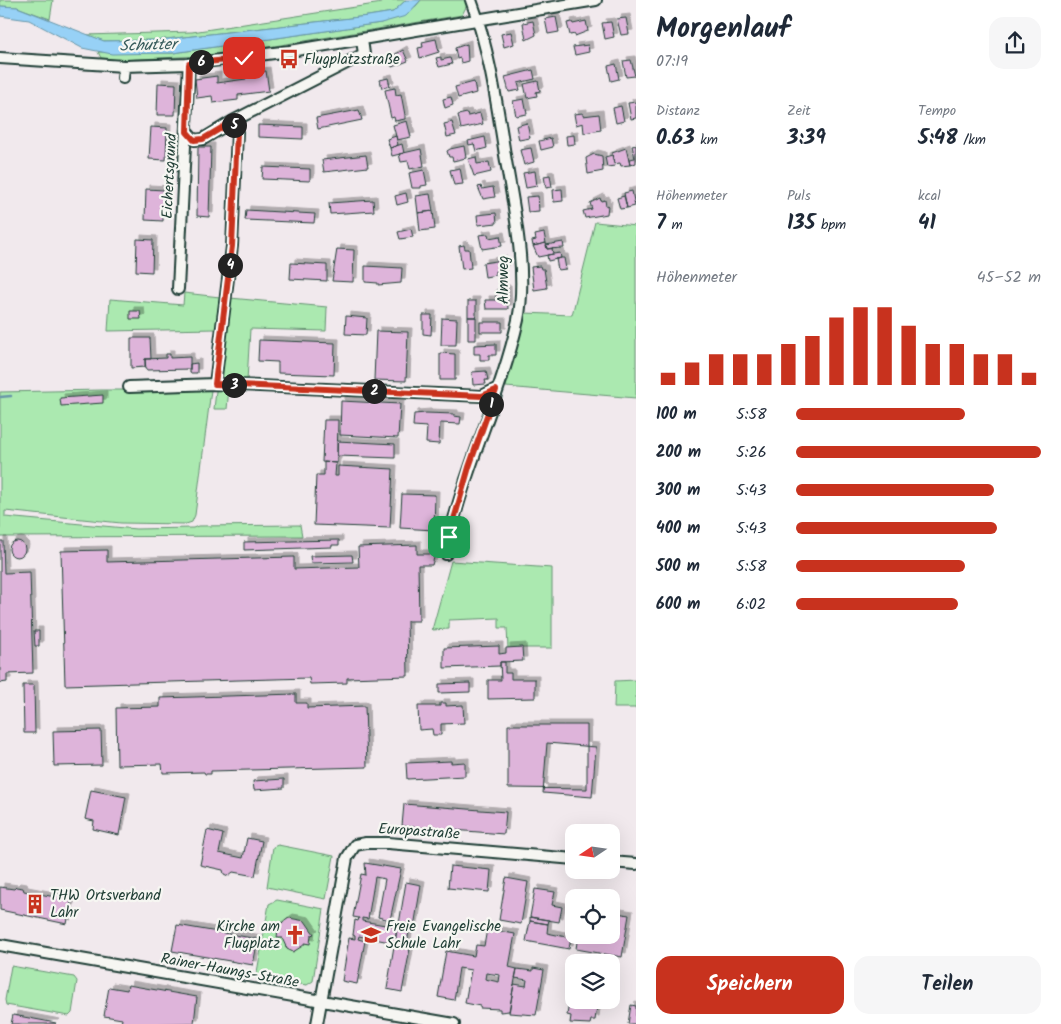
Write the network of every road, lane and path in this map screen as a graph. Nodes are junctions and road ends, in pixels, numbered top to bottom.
1 (471, 0) edge
2 (596, 0) edge
3 (477, 21) junction
4 (362, 40) junction
5 (0, 58) edge
6 (189, 64) junction
7 (124, 66) junction
8 (123, 78) dead end
9 (233, 121) junction
10 (187, 132) junction
11 (178, 289) dead end
12 (215, 384) junction
13 (129, 387) dead end
14 (496, 390) junction
15 (446, 554) dead end
16 (565, 858) edge
17 (620, 863) edge
18 (636, 864) edge
19 (0, 945) edge
20 (321, 1001) junction
21 (317, 1024) edge
22 (454, 1024) edge

1 - 3 street, Almweg
2 - 3 street
3 - 4 street
3 - 14 street, Almweg
4 - 6 street
4 - 9 street
5 - 7 street
6 - 7 street
6 - 10 street, Eichertsgrund
7 - 8 street
9 - 10 street
9 - 12 street
10 - 11 street, Eichertsgrund
12 - 13 street
12 - 14 street
14 - 15 street, Almweg
16 - 20 street, Europastraße
17 - 18 street
19 - 20 street, Rainer-Haungs-Straße
20 - 21 street, Europastraße
20 - 22 street, Rainer-Haungs-Straße

